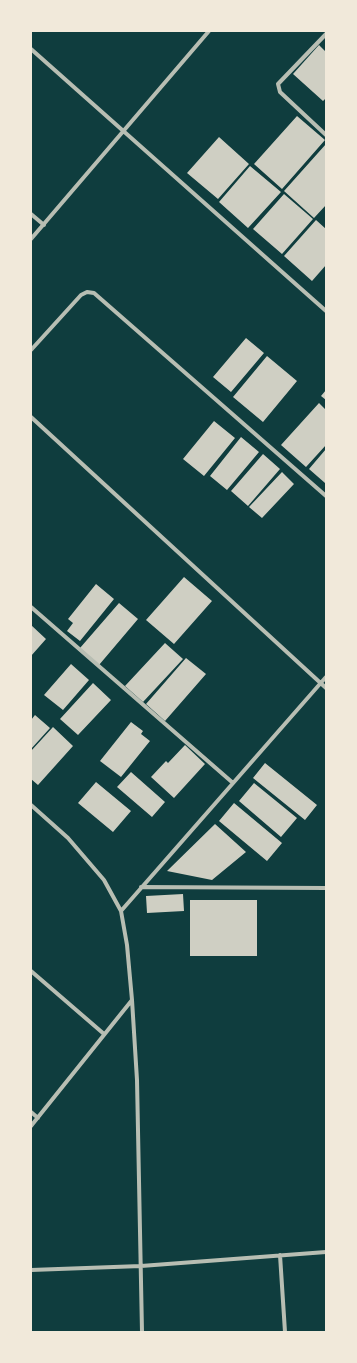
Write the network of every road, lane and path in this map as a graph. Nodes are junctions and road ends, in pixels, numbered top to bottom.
1 (209, 31) edge
2 (326, 34) edge
3 (31, 49) edge
4 (124, 131) junction
5 (326, 135) edge
6 (31, 214) edge
7 (44, 225) junction
8 (31, 239) edge
9 (326, 311) edge
10 (31, 350) edge
11 (31, 417) edge
12 (326, 496) edge
13 (31, 607) edge
14 (326, 677) edge
15 (321, 683) junction
16 (326, 688) edge
17 (233, 783) junction
18 (31, 805) edge
19 (141, 887) junction
20 (326, 888) edge
21 (121, 911) junction
22 (31, 971) edge
23 (132, 1000) junction
24 (104, 1034) junction
25 (31, 1112) edge
26 (38, 1118) junction
27 (31, 1126) edge
28 (326, 1252) edge
29 (280, 1255) junction
30 (141, 1266) junction
31 (31, 1270) edge
32 (142, 1332) edge
33 (285, 1332) edge

1 - 4 street
2 - 5 street
3 - 4 street
4 - 7 street
4 - 9 street
6 - 7 street
7 - 8 street
10 - 12 street
11 - 15 street
13 - 17 street
14 - 15 street
15 - 16 street
15 - 17 street
17 - 19 street
18 - 21 street
19 - 20 street
19 - 21 street
21 - 23 street
22 - 24 street
23 - 24 street
23 - 30 street
24 - 26 street
25 - 26 street
26 - 27 street
28 - 29 street
29 - 30 street
29 - 33 street
30 - 31 street
30 - 32 street

